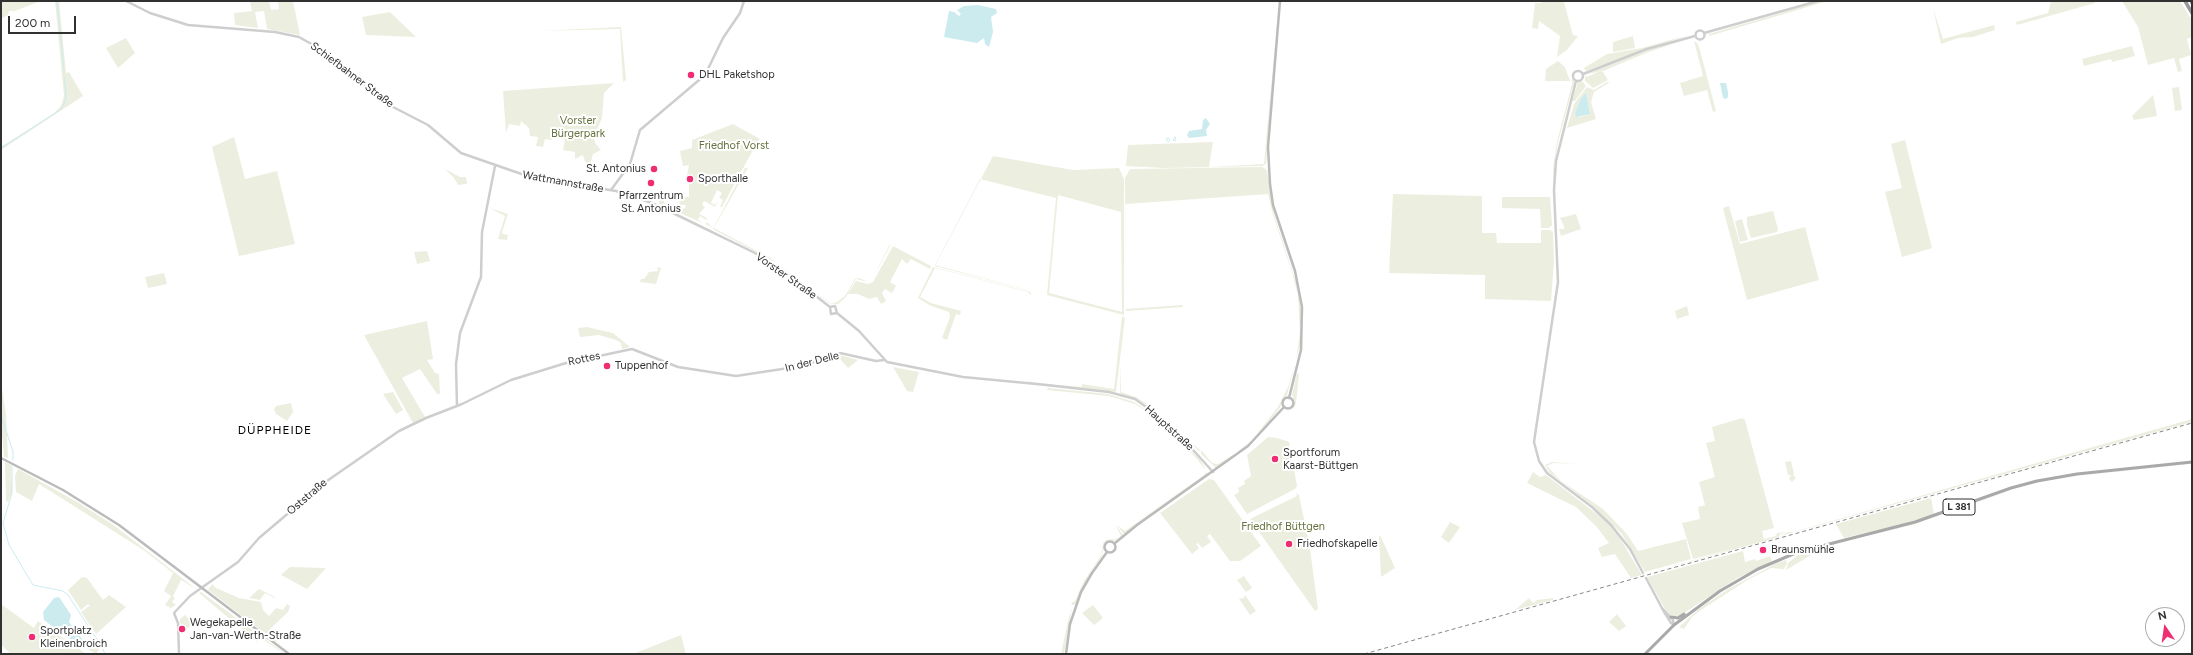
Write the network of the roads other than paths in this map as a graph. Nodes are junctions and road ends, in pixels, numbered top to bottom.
1 (126, 1) edge
2 (744, 1) edge
3 (1280, 1) edge
4 (1818, 1) edge
5 (2185, 1) edge
6 (2192, 13) edge
7 (1704, 33) junction
8 (1695, 36) junction
9 (1583, 74) junction
10 (1576, 81) junction
11 (495, 166) junction
12 (611, 190) junction
13 (719, 236) joint
14 (830, 307) junction
15 (837, 313) junction
16 (884, 360) junction
17 (716, 373) joint
18 (1289, 398) junction
19 (457, 406) junction
20 (1284, 407) junction
21 (1, 458) edge
22 (2192, 462) edge
23 (1213, 472) junction
24 (1115, 543) junction
25 (1107, 552) junction
26 (1643, 573) dead end
27 (1646, 578) dead end
28 (202, 588) junction
29 (1662, 607) junction
30 (1690, 612) junction
31 (1671, 617) junction
32 (1674, 625) junction
33 (179, 654) edge
34 (289, 654) edge
35 (1066, 654) edge
36 (1645, 654) edge

1 - 11 street, Schiefbahner Straße
2 - 12 street
3 - 18 main road
4 - 7 street
5 - 6 highway
7 - 8 street
7 - 8 street
8 - 9 street
9 - 10 street
9 - 10 street
10 - 26 street
11 - 12 street, Wattmannstraße
11 - 19 street
12 - 13 street, Wattmannstraße
13 - 14 street, Vorster Straße
14 - 15 street, Vorster Straße
14 - 15 street, Vorster Straße
15 - 16 street, Vorster Straße
16 - 17 street, In der Delle
16 - 23 street, Hauptstraße
17 - 19 street, Rottes
18 - 20 main road
18 - 20 main road
19 - 28 street, Oststraße
20 - 23 main road
21 - 28 main road
22 - 30 main road, L 381
23 - 24 main road
24 - 25 main road
24 - 25 main road
25 - 35 main road
27 - 29 street
28 - 33 street, Oststraße
28 - 34 main road
29 - 31 street
29 - 32 street
30 - 31 main road, L 381
30 - 32 main road, L 381
31 - 32 street
32 - 36 main road, L 381

